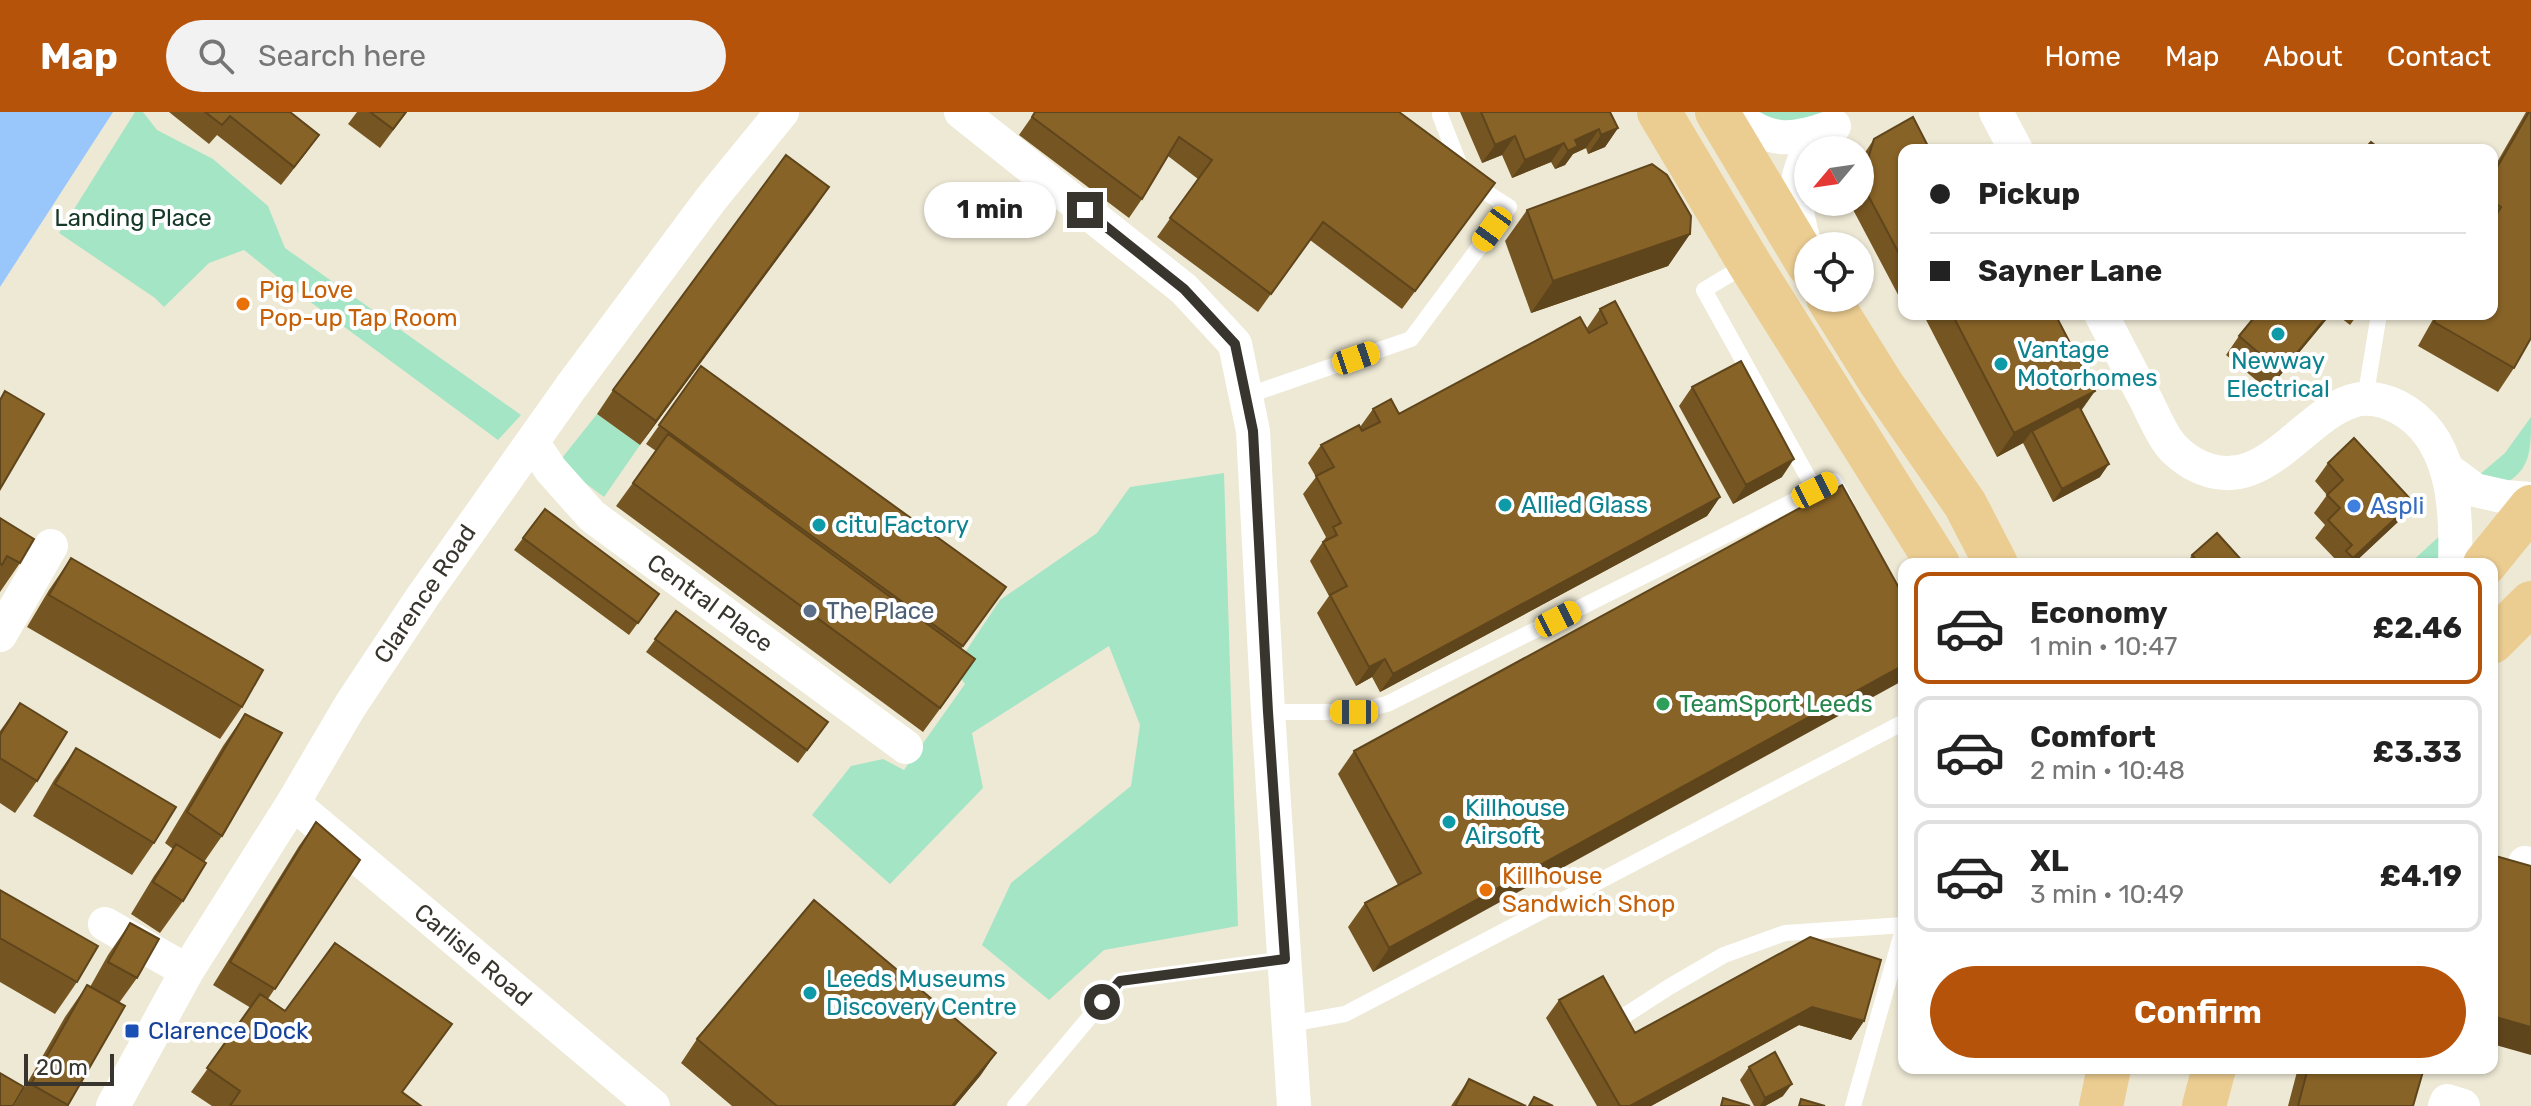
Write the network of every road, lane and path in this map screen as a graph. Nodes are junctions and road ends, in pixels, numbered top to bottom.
1 (782, 112) edge
2 (961, 112) edge
3 (1659, 112) edge
4 (1717, 112) edge
5 (1732, 112) edge
6 (1996, 112) edge
7 (1440, 115) dead end
8 (1844, 119) edge
9 (1825, 136) edge
10 (2013, 144) edge
11 (1794, 241) edge
12 (1749, 263) junction
13 (1837, 312) edge
14 (2104, 320) edge
15 (2378, 320) edge
16 (1246, 396) junction
17 (2365, 399) junction
18 (532, 442) junction
19 (2447, 469) junction
20 (1815, 490) junction
21 (2531, 499) edge
22 (1965, 504) junction
23 (2531, 507) edge
24 (1855, 522) edge
25 (51, 546) dead end
26 (1934, 558) edge
27 (1993, 558) edge
28 (2020, 558) edge
29 (2455, 558) edge
30 (2490, 558) edge
31 (2531, 603) edge
32 (0, 635) edge
33 (2498, 636) edge
34 (1268, 712) junction
35 (1898, 725) edge
36 (906, 747) dead end
37 (293, 803) junction
38 (105, 924) dead end
39 (1898, 926) edge
40 (1898, 947) edge
41 (1285, 959) junction
42 (187, 971) junction
43 (1618, 1020) edge
44 (1289, 1024) junction
45 (2108, 1074) edge
46 (2212, 1074) edge
47 (113, 1106) edge
48 (653, 1106) edge
49 (1015, 1106) edge
50 (1294, 1106) edge
51 (1853, 1106) edge
52 (2101, 1106) edge
53 (2204, 1106) edge
54 (2445, 1106) edge
55 (2463, 1106) edge

1 - 18 street, Clarence Road
2 - 16 street
3 - 12 main road
4 - 11 main road
5 - 8 street
6 - 10 street
7 - 16 lane
8 - 9 street
12 - 20 lane
12 - 26 main road
13 - 22 main road
14 - 17 street
15 - 17 lane
16 - 34 street
17 - 19 street
18 - 36 street, Central Place
18 - 37 street, Clarence Road
19 - 21 street
19 - 29 street
20 - 24 lane
20 - 34 lane
22 - 27 main road
22 - 28 main road
23 - 30 main road
25 - 32 street
31 - 33 main road
34 - 41 street
35 - 44 lane
37 - 42 street, Clarence Road
37 - 48 street, Carlisle Road
38 - 42 street
39 - 43 lane
40 - 51 lane
41 - 44 street
41 - 49 lane
42 - 47 street, Clarence Road
44 - 50 street
45 - 52 main road
46 - 53 main road
54 - 55 street

